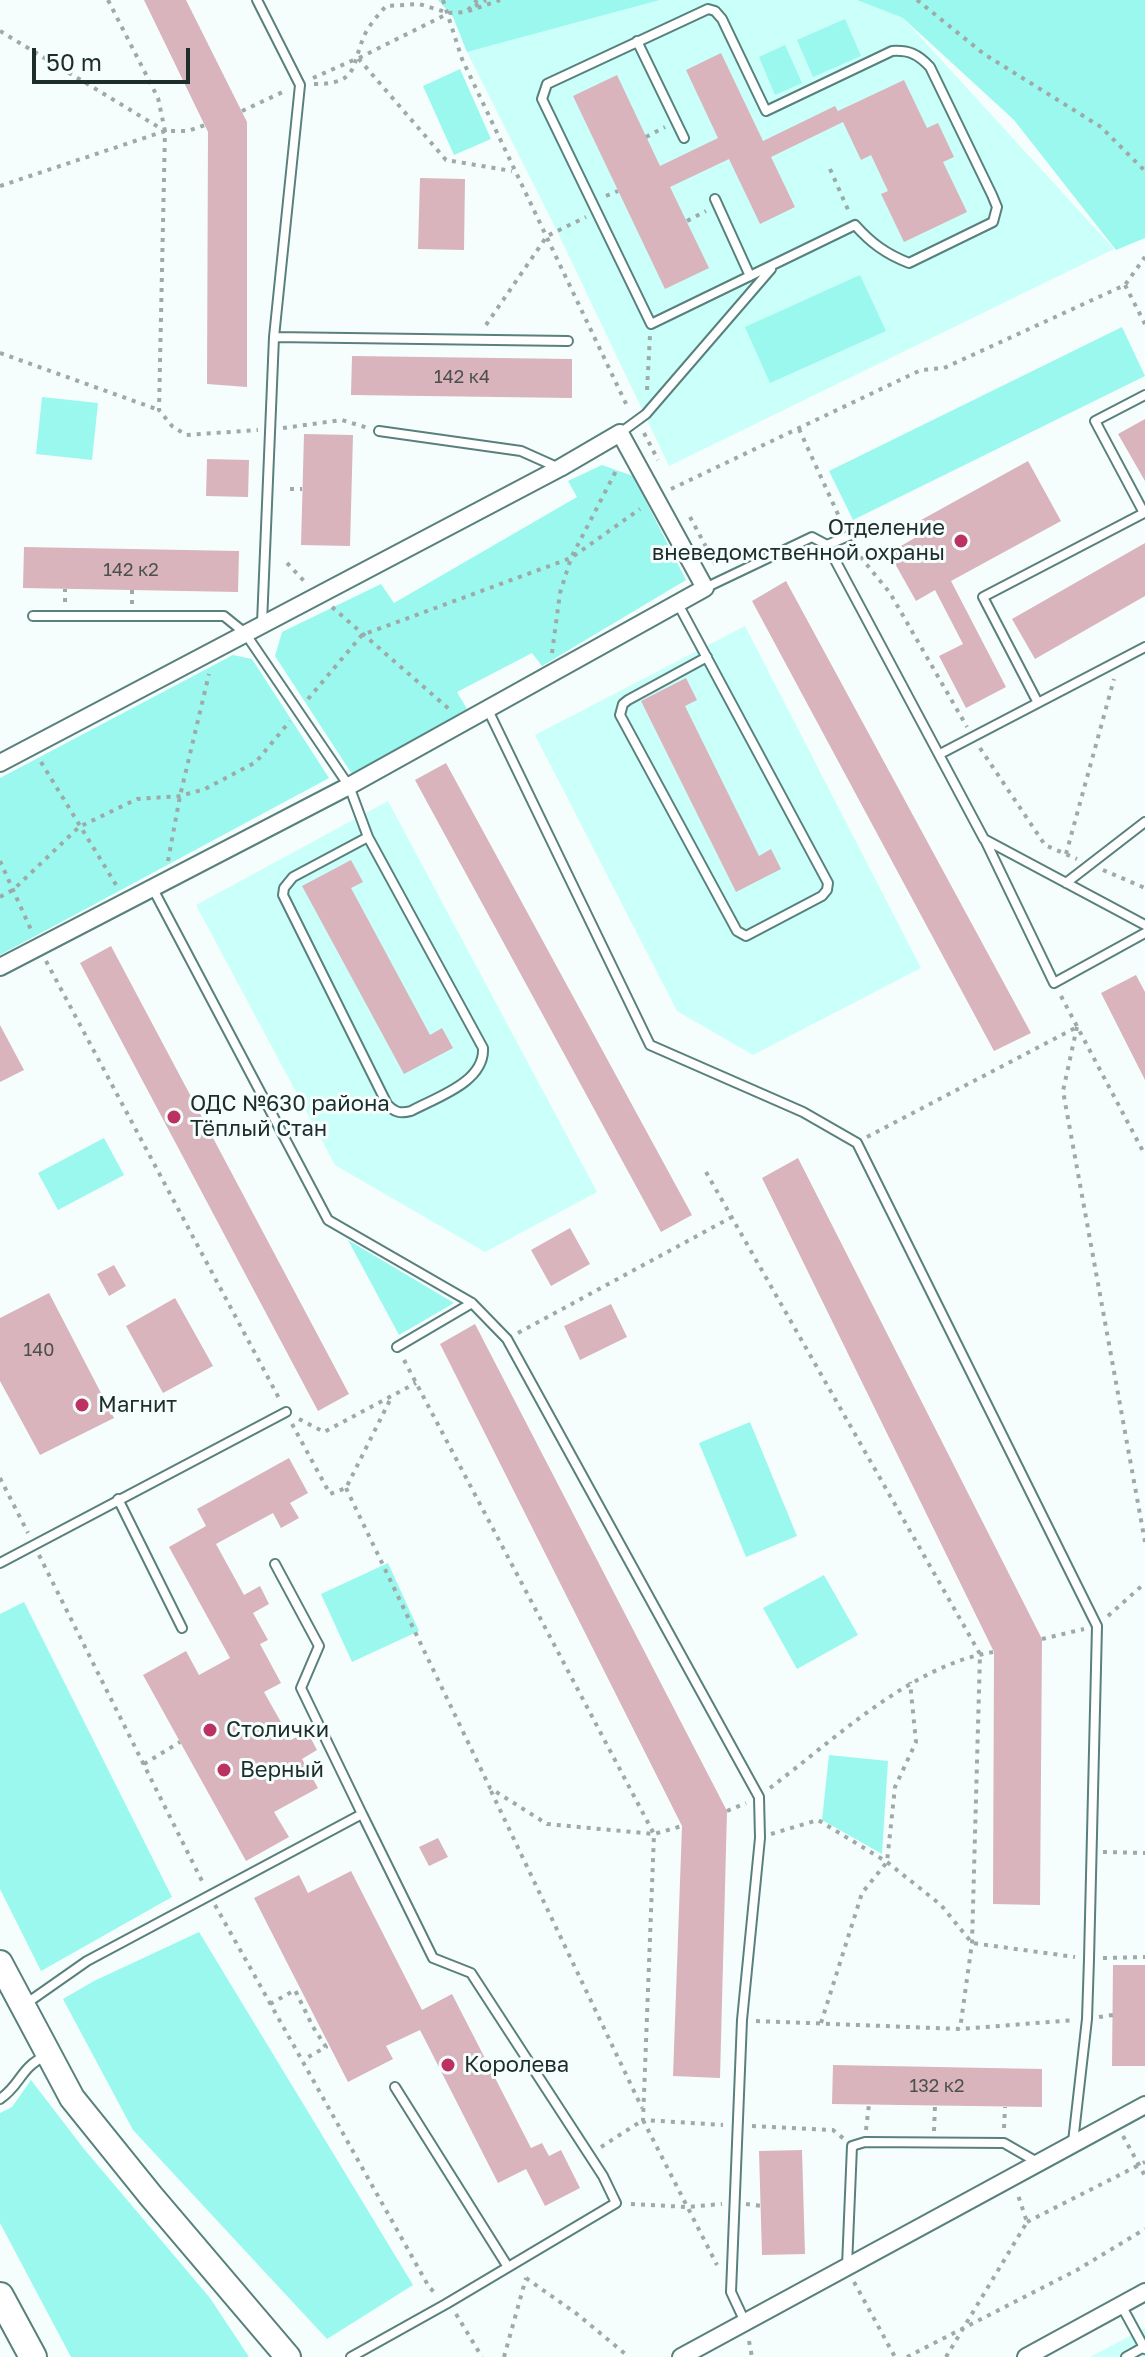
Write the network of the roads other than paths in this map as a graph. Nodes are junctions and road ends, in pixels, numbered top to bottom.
1 (257, 0) edge
2 (637, 41) junction
3 (684, 138) dead end
4 (716, 202) road end
5 (774, 264) junction
6 (750, 276) junction
7 (274, 337) junction
8 (568, 341) dead end
9 (1145, 395) edge
10 (379, 431) road end
11 (620, 433) junction
12 (560, 468) junction
13 (860, 531) dead end
14 (827, 545) junction
15 (705, 588) junction
16 (678, 604) junction
17 (33, 616) dead end
18 (262, 623) junction
19 (245, 633) junction
20 (1145, 647) edge
21 (707, 657) junction
22 (1037, 701) junction
23 (487, 708) junction
24 (940, 754) junction
25 (0, 763) edge
26 (349, 786) junction
27 (1145, 822) edge
28 (368, 837) junction
29 (984, 839) junction
30 (1066, 883) junction
31 (158, 886) junction
32 (1145, 925) edge
33 (1145, 933) edge
34 (0, 967) edge
35 (472, 1303) junction
36 (397, 1347) road end
37 (286, 1412) road end
38 (118, 1499) junction
39 (0, 1563) edge
40 (275, 1564) dead end
41 (182, 1628) dead end
42 (362, 1814) junction
43 (0, 1963) edge
44 (23, 2006) junction
45 (47, 2054) junction
46 (395, 2087) dead end
47 (0, 2099) edge
48 (1145, 2105) edge
49 (1073, 2142) junction
50 (1037, 2162) junction
51 (508, 2267) junction
52 (846, 2267) junction
53 (1145, 2292) edge
54 (0, 2296) edge
55 (1121, 2305) junction
56 (746, 2323) junction
57 (1144, 2348) edge
58 (33, 2357) edge
59 (288, 2357) edge
60 (351, 2357) edge
61 (681, 2357) edge
62 (1026, 2357) edge
63 (1126, 2357) edge

1 - 7 lane
2 - 3 lane
2 - 5 lane
2 - 6 lane
4 - 6 lane
5 - 6 lane
5 - 11 lane
7 - 8 lane
7 - 18 lane
9 - 22 lane
10 - 12 lane
11 - 12 street
11 - 15 street
12 - 18 street
13 - 14 lane
14 - 15 lane
14 - 24 lane
15 - 16 street
16 - 21 lane
16 - 23 street
17 - 19 lane
18 - 19 street
19 - 25 street
19 - 26 lane
20 - 22 lane
21 - 21 lane
22 - 24 lane
23 - 26 street
23 - 49 lane
24 - 29 lane
26 - 28 lane
26 - 31 street
27 - 30 lane
28 - 28 lane
29 - 30 lane
29 - 33 lane
30 - 32 lane
31 - 34 street
31 - 35 lane
35 - 36 lane
35 - 56 lane
37 - 38 lane
38 - 39 lane
38 - 41 lane
40 - 42 lane
42 - 44 lane
42 - 51 lane
43 - 44 street
44 - 45 street
45 - 47 lane
45 - 59 street
46 - 51 lane
48 - 49 street
49 - 50 street
50 - 52 street
50 - 52 lane
51 - 60 lane
52 - 56 street
53 - 55 street
54 - 58 main road
55 - 57 lane
55 - 62 street
56 - 61 street
57 - 63 lane

